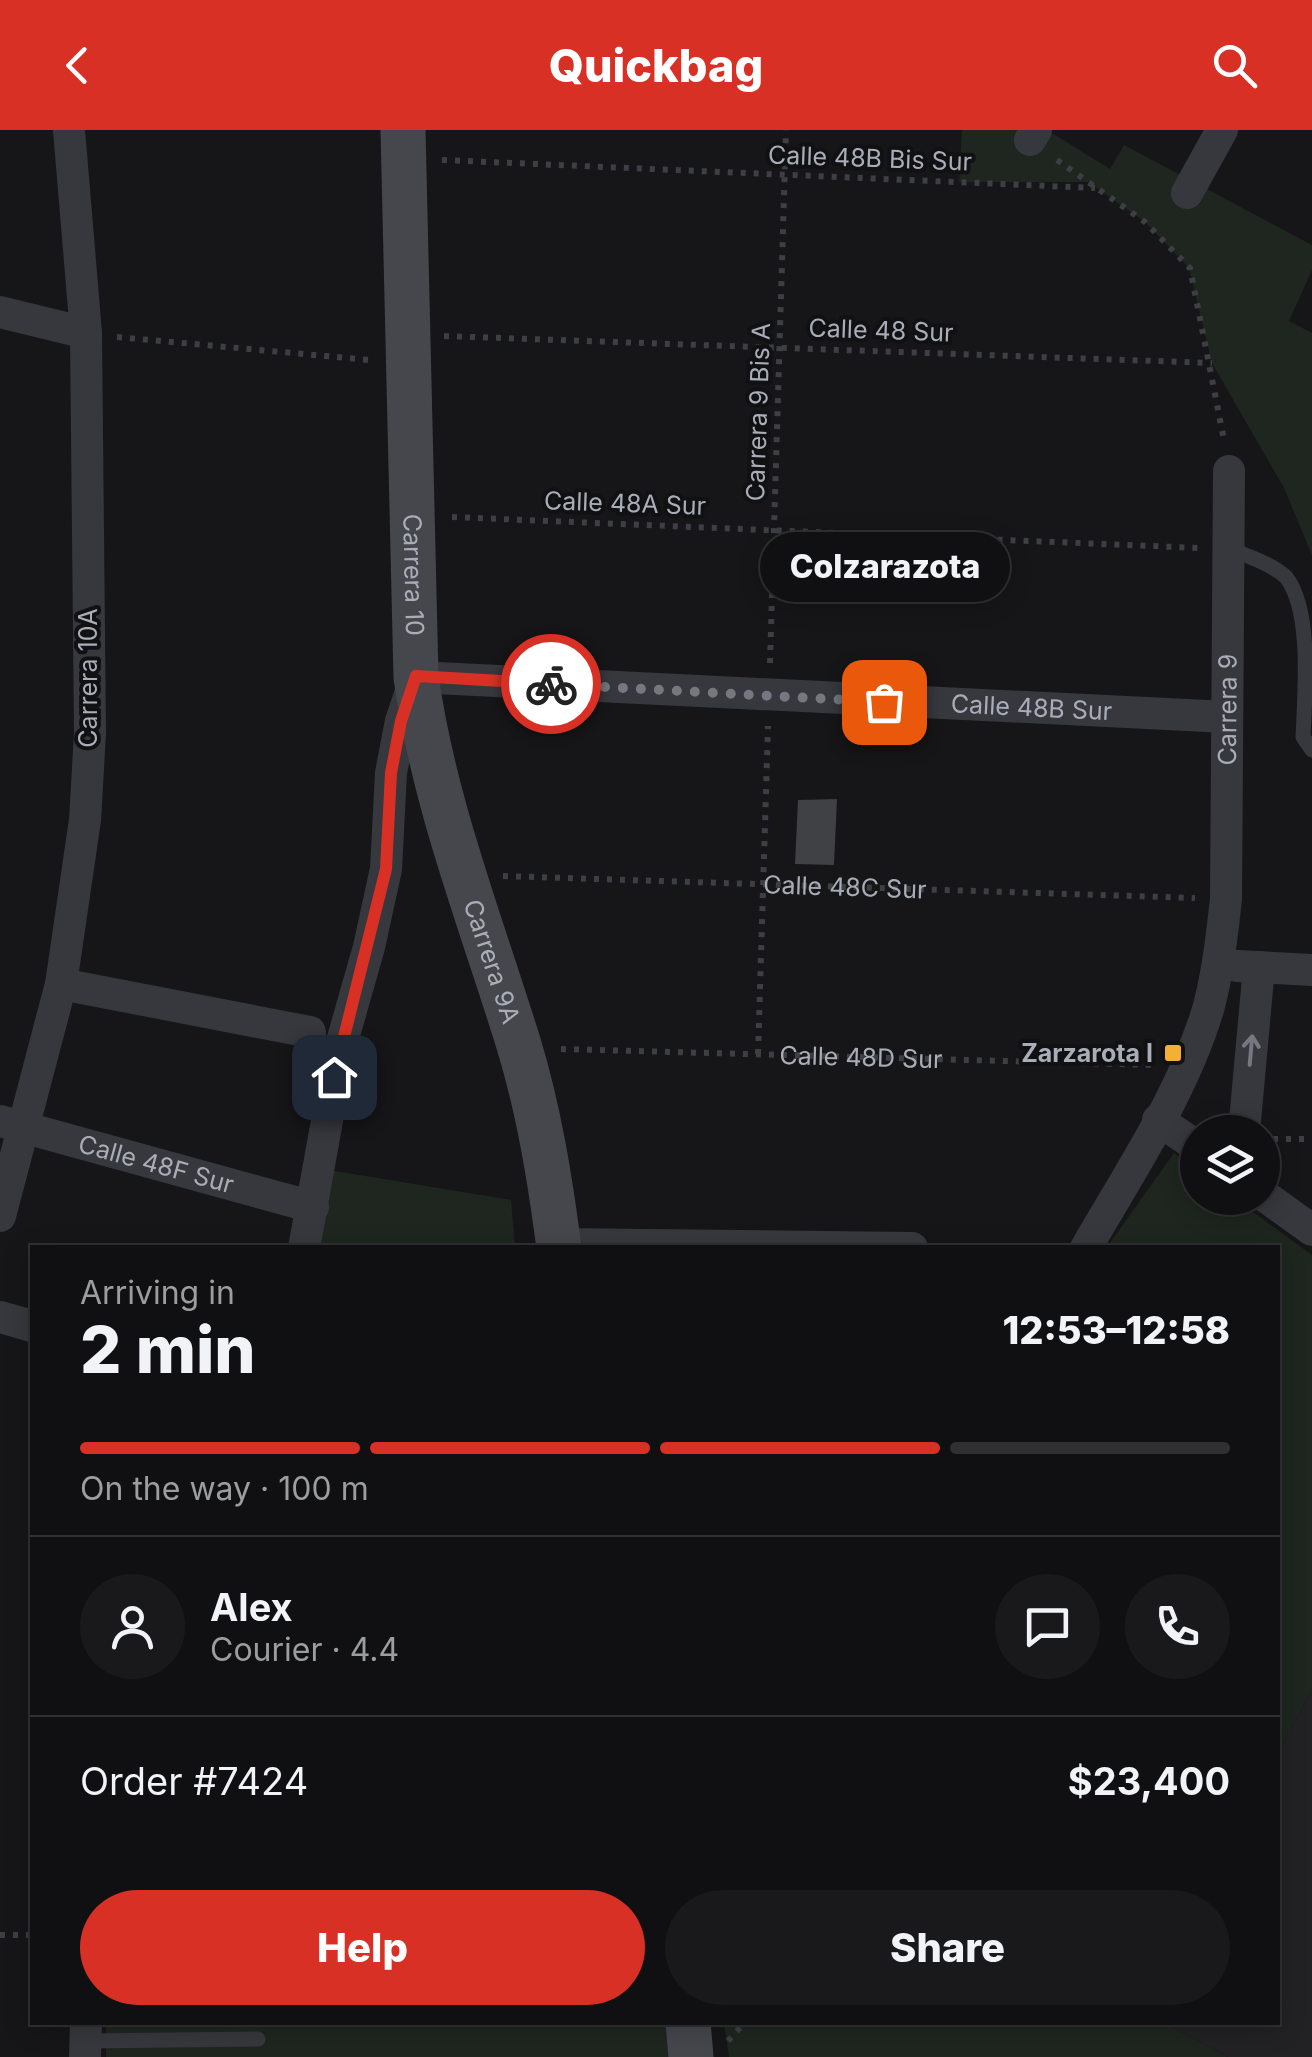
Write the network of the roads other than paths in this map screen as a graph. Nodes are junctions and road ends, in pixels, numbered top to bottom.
1 (69, 130) edge
2 (1222, 130) edge
3 (404, 144) edge
4 (1187, 193) dead end
5 (0, 312) edge
6 (86, 333) junction
7 (1228, 471) road end
8 (1230, 549) junction
9 (1310, 632) edge
10 (416, 676) junction
11 (1228, 717) junction
12 (1312, 750) edge
13 (1218, 965) junction
14 (1259, 967) junction
15 (1312, 970) edge
16 (61, 984) junction
17 (310, 1032) dead end
18 (1246, 1115) edge
19 (1158, 1120) junction
20 (13, 1124) edge
21 (1180, 1135) edge
22 (313, 1207) junction
23 (1280, 1207) edge
24 (0, 1216) edge
25 (1312, 1230) edge
26 (305, 1245) edge
27 (559, 1245) edge
28 (1088, 1245) edge
29 (0, 1316) edge
30 (30, 1325) edge
31 (688, 2025) edge
32 (258, 2038) dead end
33 (86, 2040) edge
34 (692, 2057) edge

1 - 6 street, Carrera 10A
2 - 4 street
3 - 10 street, Carrera 10
5 - 6 street
6 - 16 street, Carrera 10A
7 - 8 street, Carrera 9
8 - 9 lane
8 - 11 street, Carrera 9
9 - 12 lane
10 - 11 street, Calle 48B Sur
10 - 22 street, Carrera 10
10 - 27 street, Carrera 9A
11 - 13 street, Carrera 9
13 - 14 street
13 - 19 street, Carrera 9
14 - 15 street
18 -> 14 street
16 - 17 street
16 - 20 street, Carrera 10A
19 - 21 street
19 - 28 street, Carrera 9
20 - 22 street, Calle 48F Sur
20 - 24 street, Carrera 10A
22 - 26 street, Carrera 10
23 - 25 street
29 - 30 street
31 - 34 street
32 - 33 lane

